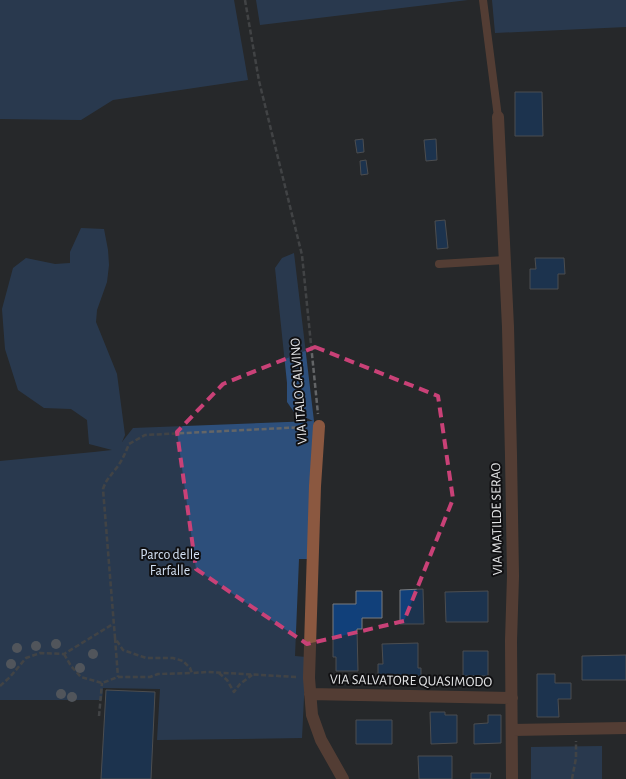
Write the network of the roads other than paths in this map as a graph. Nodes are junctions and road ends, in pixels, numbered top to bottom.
1 (483, 0) edge
2 (498, 118) joint
3 (505, 260) junction
4 (439, 264) dead end
5 (319, 426) road end
6 (310, 694) junction
7 (512, 698) junction
8 (626, 728) edge
9 (512, 730) junction
10 (343, 779) edge
11 (512, 779) edge

1 - 2 lane
2 - 3 street, VIA MATILDE SERAO
3 - 4 lane
3 - 7 street, VIA MATILDE SERAO
5 - 6 street, VIA ITALO CALVINO
6 - 7 street, VIA SALVATORE QUASIMODO
6 - 10 street, VIA ITALO CALVINO
7 - 9 street, VIA MATILDE SERAO
8 - 9 street
9 - 11 street, VIA MATILDE SERAO

